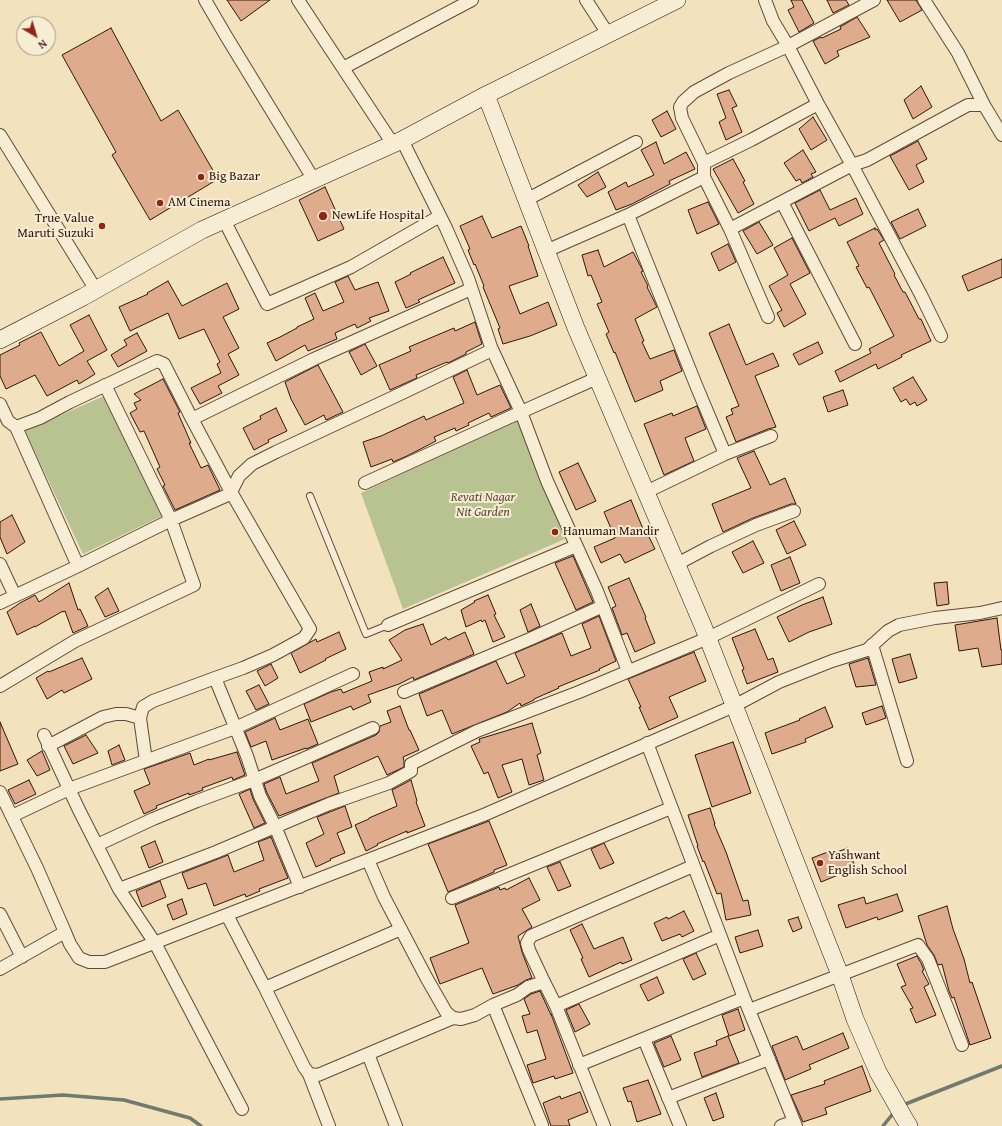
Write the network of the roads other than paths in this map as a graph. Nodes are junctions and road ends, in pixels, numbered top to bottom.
1 (204, 0) edge
2 (300, 0) edge
3 (472, 0) edge
4 (586, 0) edge
5 (677, 0) edge
6 (765, 0) edge
7 (874, 0) edge
8 (924, 0) edge
9 (608, 34) junction
10 (788, 46) junction
11 (343, 68) junction
12 (486, 95) junction
13 (818, 104) junction
14 (984, 105) junction
15 (0, 135) edge
16 (1002, 135) edge
17 (398, 142) junction
18 (636, 142) dead end
19 (704, 163) junction
20 (852, 165) junction
21 (704, 177) junction
22 (314, 180) junction
23 (526, 200) junction
24 (782, 202) junction
25 (628, 215) junction
26 (440, 216) junction
27 (224, 220) junction
28 (730, 229) junction
29 (546, 251) junction
30 (471, 289) junction
31 (96, 290) junction
32 (768, 317) dead end
33 (940, 336) dead end
34 (0, 340) edge
35 (855, 344) dead end
36 (492, 350) junction
37 (597, 378) junction
38 (105, 386) junction
39 (0, 404) edge
40 (521, 412) junction
41 (192, 419) junction
42 (16, 427) junction
43 (771, 436) dead end
44 (725, 454) junction
45 (365, 483) dead end
46 (231, 492) junction
47 (646, 492) junction
48 (310, 496) dead end
49 (794, 511) dead end
50 (171, 520) junction
51 (576, 546) junction
52 (0, 564) edge
53 (677, 564) junction
54 (78, 566) junction
55 (819, 584) dead end
56 (15, 596) junction
57 (0, 603) edge
58 (603, 606) junction
59 (1002, 608) edge
60 (388, 625) joint
61 (708, 638) junction
62 (872, 645) junction
63 (628, 671) junction
64 (353, 674) dead end
65 (215, 678) junction
66 (0, 686) edge
67 (404, 692) dead end
68 (734, 706) junction
69 (140, 718) junction
70 (235, 728) junction
71 (373, 728) dead end
72 (647, 743) junction
73 (146, 760) junction
74 (907, 761) dead end
75 (254, 780) junction
76 (69, 789) junction
77 (0, 792) edge
78 (671, 808) junction
79 (12, 816) junction
80 (275, 826) junction
81 (97, 845) junction
82 (368, 860) junction
83 (693, 866) junction
84 (300, 887) junction
85 (119, 889) junction
86 (452, 898) dead end
87 (0, 914) edge
88 (227, 915) junction
89 (401, 929) junction
90 (65, 932) junction
91 (720, 936) junction
92 (155, 943) junction
93 (22, 957) junction
94 (0, 968) edge
95 (840, 974) junction
96 (544, 982) junction
97 (265, 988) junction
98 (744, 998) junction
99 (493, 1005) junction
100 (556, 1006) junction
101 (749, 1010) junction
102 (453, 1018) junction
103 (644, 1039) junction
104 (962, 1045) dead end
105 (368, 1054) junction
106 (769, 1059) junction
107 (579, 1065) junction
108 (309, 1074) junction
109 (668, 1098) junction
110 (242, 1109) dead end
111 (902, 1114) edge
112 (795, 1123) edge
113 (542, 1125) dead end
114 (329, 1126) edge
115 (396, 1126) edge
116 (604, 1126) edge
117 (680, 1126) edge
118 (781, 1126) edge

1 - 22 street
2 - 11 street
3 - 11 street
4 - 9 street
5 - 9 street
6 - 10 street
7 - 10 street
8 - 14 street
9 - 12 street
10 - 13 street
10 - 19 street
11 - 17 street
12 - 17 street
12 - 23 street
13 - 19 street
13 - 20 street
14 - 16 street
14 - 20 street
15 - 31 street
17 - 22 street
17 - 26 street
18 - 23 street
19 - 21 street
20 - 24 street
20 - 33 street
21 - 25 street
21 - 28 street
22 - 27 street
23 - 29 street
24 - 28 street
24 - 35 street
25 - 29 street
25 - 44 street
26 - 27 street
26 - 30 street
27 - 31 street
28 - 32 street
29 - 37 street
30 - 36 street
30 - 41 street
31 - 34 street
36 - 40 street
36 - 46 street
37 - 40 street
37 - 47 street
38 - 41 street
38 - 42 street
38 - 50 street
39 - 42 street
40 - 45 street
40 - 51 street
41 - 46 street
42 - 54 street
43 - 44 street
44 - 47 street
46 - 50 street
46 - 65 street
47 - 53 street
48 - 60 lane
49 - 53 street
50 - 54 street
50 - 66 street
51 - 58 street
51 - 60 street
52 - 56 street
53 - 61 street
54 - 56 street
55 - 61 street
56 - 57 street
58 - 63 street
58 - 67 street
59 - 62 street
61 - 63 street
61 - 68 street
62 - 68 street
62 - 74 street
63 - 80 street
64 - 70 street
65 - 69 street
65 - 70 street
68 - 72 street
68 - 95 street
69 - 73 street
69 - 76 street
70 - 73 street
70 - 75 street
71 - 75 street
72 - 78 street
72 - 82 street
73 - 76 street
75 - 80 street
75 - 81 street
76 - 79 street
76 - 81 street
77 - 79 street
78 - 83 street
78 - 86 street
79 - 90 street
80 - 84 street
80 - 85 street
81 - 85 street
82 - 84 street
82 - 89 street
83 - 91 street
83 - 96 street
84 - 88 street
85 - 92 street
87 - 93 street
88 - 92 street
88 - 97 street
89 - 97 street
89 - 102 street
90 - 92 street
90 - 93 street
91 - 98 street
91 - 100 street
92 - 110 street
93 - 94 street
95 - 101 street
95 - 104 street
95 - 111 street
96 - 99 street
96 - 100 street
97 - 108 street
98 - 101 street
98 - 103 street
99 - 102 street
99 - 113 street
100 - 107 street
101 - 106 street
102 - 105 street
103 - 107 street
103 - 109 street
105 - 108 street
105 - 115 street
106 - 109 street
106 - 112 street
107 - 116 street
108 - 114 street
109 - 117 street
112 - 118 street

